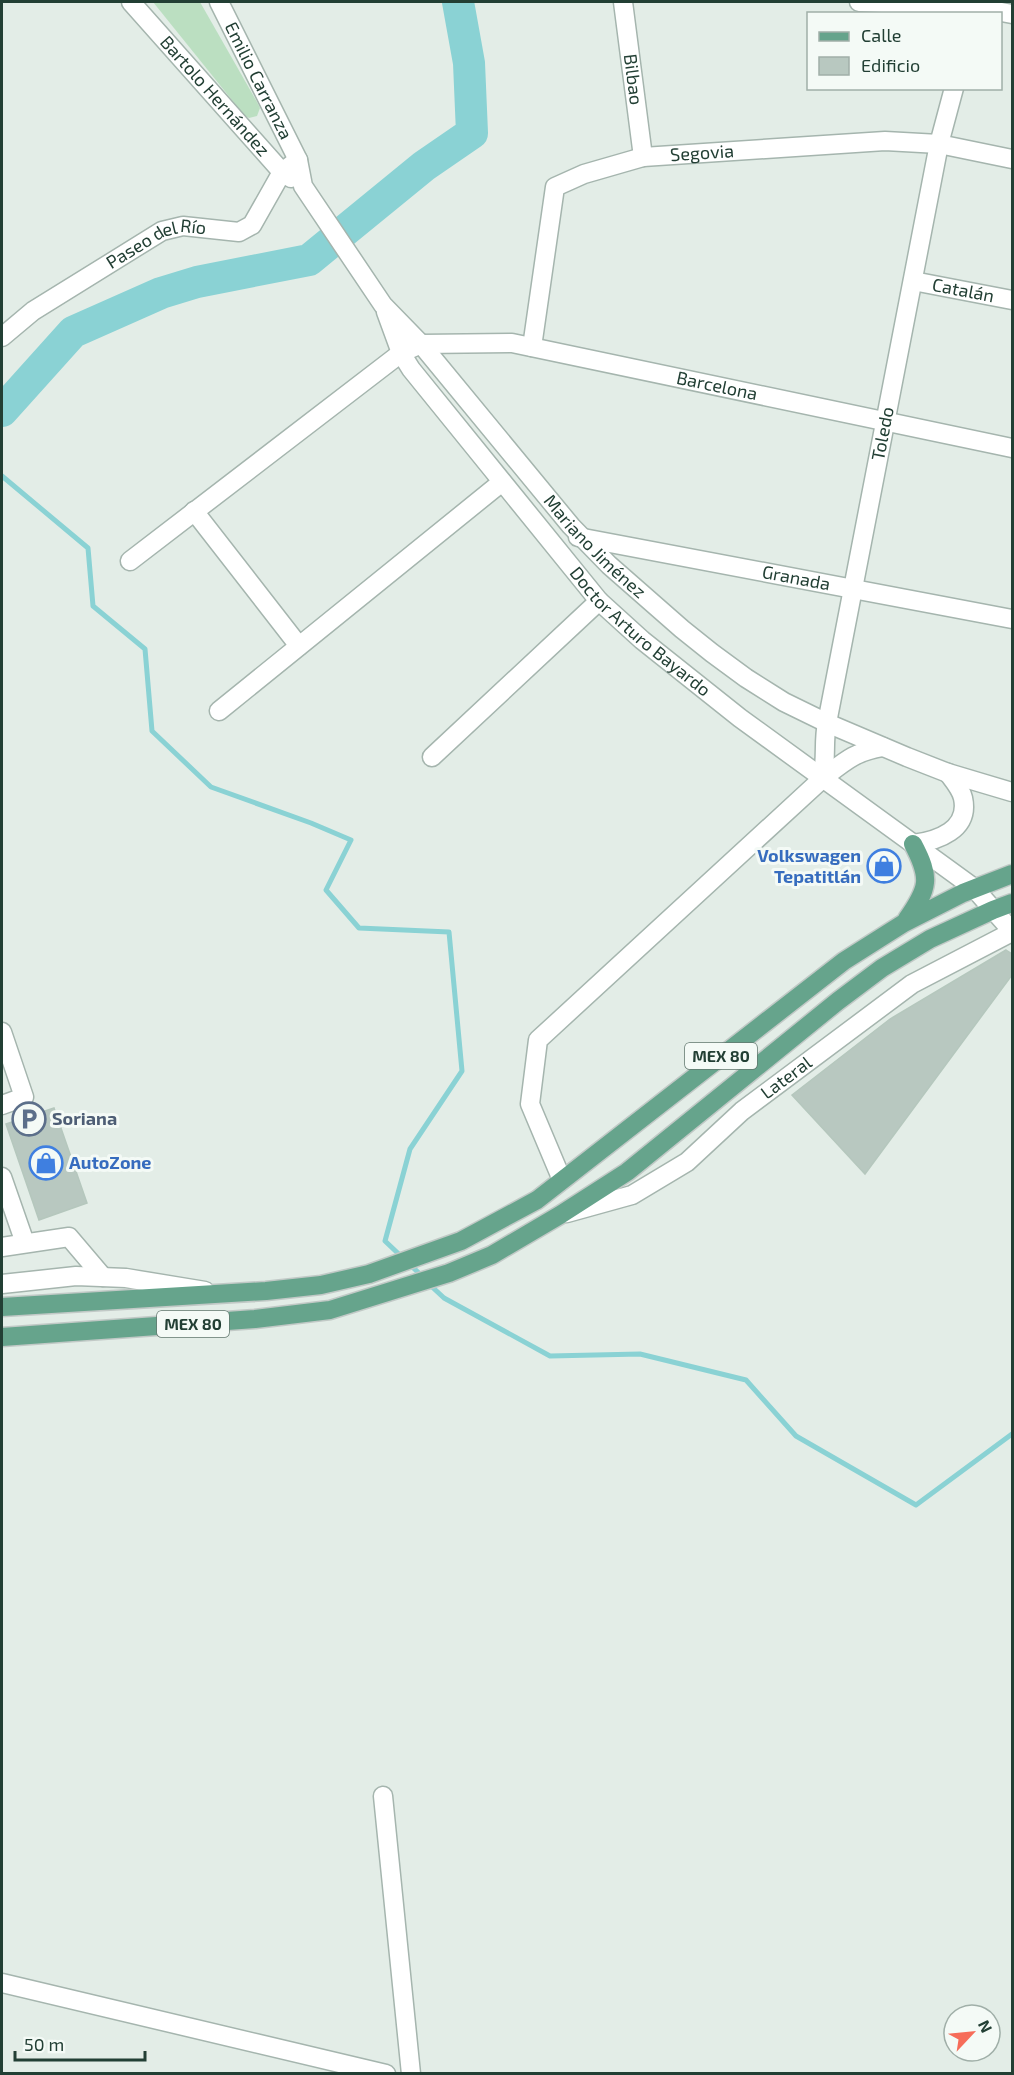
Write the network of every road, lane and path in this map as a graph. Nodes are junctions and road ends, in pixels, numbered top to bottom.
1 (131, 2) edge
2 (219, 2) edge
3 (623, 2) edge
4 (859, 2) edge
5 (974, 7) edge
6 (1001, 12) edge
7 (953, 90) edge
8 (939, 144) junction
9 (643, 157) junction
10 (1012, 159) edge
11 (298, 160) junction
12 (282, 172) junction
13 (306, 191) junction
14 (913, 281) junction
15 (1012, 300) edge
16 (383, 305) junction
17 (2, 337) edge
18 (421, 344) junction
19 (532, 347) junction
20 (401, 353) junction
21 (885, 422) junction
22 (1012, 448) edge
23 (502, 482) junction
24 (194, 511) junction
25 (581, 536) junction
26 (548, 538) junction
27 (130, 561) dead end
28 (853, 589) junction
29 (600, 601) junction
30 (1012, 619) edge
31 (299, 646) junction
32 (219, 711) dead end
33 (827, 723) junction
34 (883, 747) junction
35 (432, 757) dead end
36 (948, 773) junction
37 (822, 779) junction
38 (1012, 792) edge
39 (913, 844) junction
40 (1012, 874) edge
41 (974, 888) junction
42 (1012, 903) edge
43 (993, 910) junction
44 (904, 923) junction
45 (1012, 932) edge
46 (2, 1032) edge
47 (2, 1105) edge
48 (2, 1177) edge
49 (562, 1180) junction
50 (560, 1215) junction
51 (26, 1243) junction
52 (2, 1247) edge
53 (103, 1277) junction
54 (2, 1284) edge
55 (224, 1294) junction
56 (2, 1307) edge
57 (2, 1337) edge
58 (383, 1796) dead end
59 (2, 1983) edge
60 (386, 2073) edge
61 (411, 2073) edge

1 - 12 street, Bartolo Hernández
2 - 11 street, Emilio Carranza
3 - 9 street, Bilbao
4 - 5 street
5 - 6 street
7 - 8 street, Toledo
8 - 9 street, Segovia
8 - 10 street, Segovia
8 - 14 street, Toledo
9 - 19 street, Segovia
11 - 12 street, Paseo del Río
11 - 13 street, Mariano Jiménez
12 - 13 street, Bartolo Hernández
12 - 17 street, Paseo del Río
13 - 16 street, Mariano Jiménez
14 - 15 street, Catalán
14 - 21 street, Toledo
16 - 18 street, Mariano Jiménez
16 - 20 street, Doctor Arturo Bayardo
18 - 19 street, Barcelona
18 - 20 street
18 - 25 street, Mariano Jiménez
19 - 21 street, Barcelona
20 - 23 street, Doctor Arturo Bayardo
20 - 24 street
21 - 22 street, Barcelona
21 - 28 street, Toledo
23 - 26 street, Doctor Arturo Bayardo
23 - 31 street
24 - 27 street
24 - 31 street
25 - 26 street, Granada
25 - 28 street, Granada
25 - 33 street, Mariano Jiménez
26 - 29 street, Doctor Arturo Bayardo
28 - 30 street, Granada
28 - 33 street, Toledo
29 - 35 street
29 - 37 street, Doctor Arturo Bayardo
31 - 32 street
33 - 34 street, Mariano Jiménez
33 - 37 street, Toledo
34 - 36 street, Mariano Jiménez
34 - 37 street
36 - 38 street, Mariano Jiménez
36 - 39 street
37 - 39 street, Doctor Arturo Bayardo
37 - 49 street
39 - 41 street, Doctor Arturo Bayardo
39 - 44 main road
40 - 41 main road, MEX 80
41 - 43 street, Doctor Arturo Bayardo
41 - 44 main road, MEX 80
42 - 43 main road, MEX 80
43 - 45 street, Doctor Arturo Bayardo
43 - 50 main road, MEX 80
44 - 49 main road, MEX 80
45 - 50 street, Lateral
46 - 47 street
48 - 51 street
49 - 55 main road, MEX 80
50 - 57 main road, MEX 80
51 - 52 street
51 - 53 street
53 - 54 street
53 - 55 street
55 - 56 main road, MEX 80
58 - 61 street
59 - 60 street

